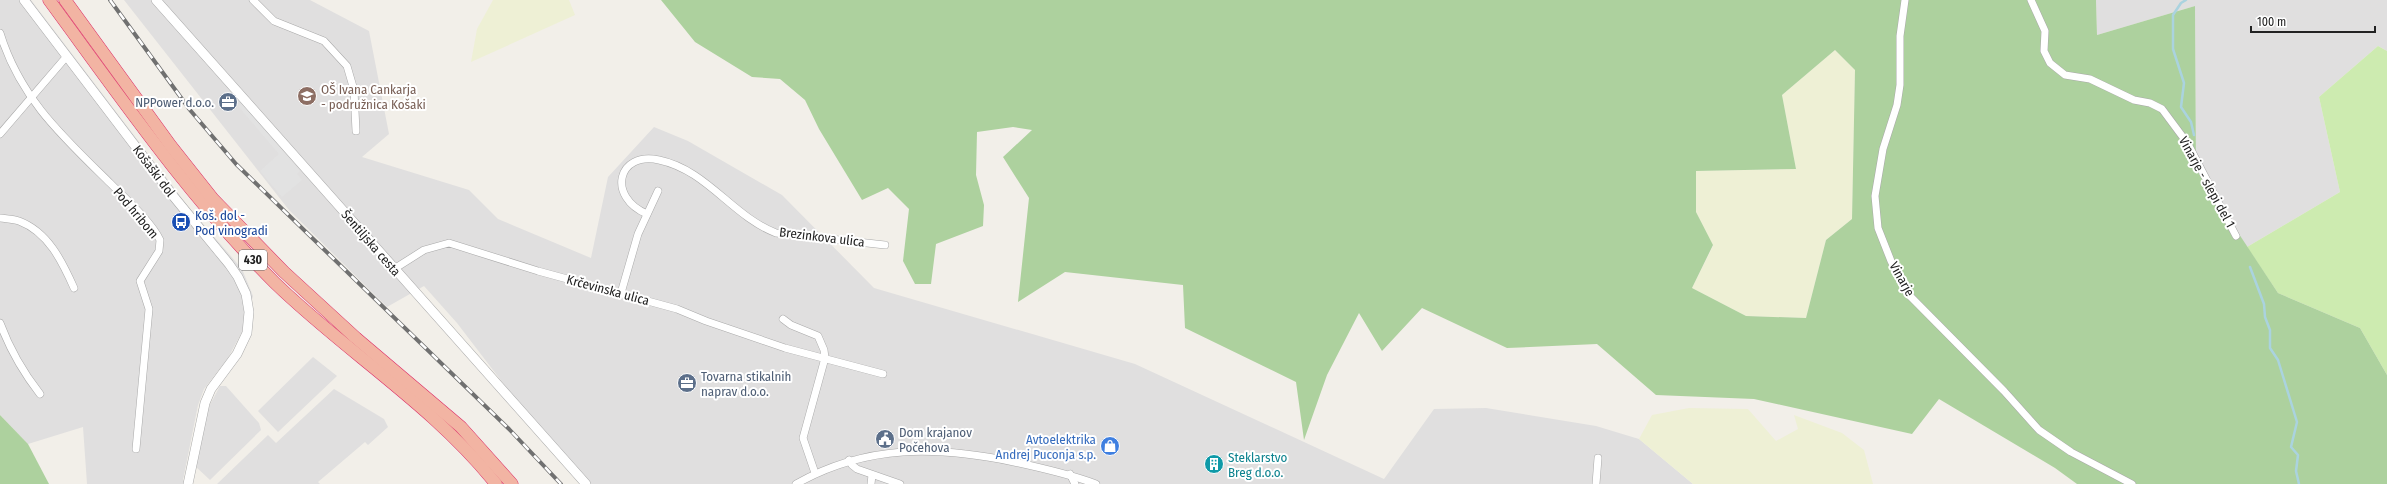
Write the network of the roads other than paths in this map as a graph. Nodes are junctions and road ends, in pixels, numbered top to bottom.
1 (24, 0) edge
2 (49, 0) edge
3 (65, 0) edge
4 (156, 0) edge
5 (253, 0) edge
6 (1905, 0) edge
7 (2031, 0) edge
8 (0, 33) edge
9 (66, 56) junction
10 (30, 98) junction
11 (356, 131) dead end
12 (0, 134) edge
13 (658, 191) dead end
14 (647, 214) junction
15 (1, 220) edge
16 (2236, 236) dead end
17 (885, 245) dead end
18 (394, 269) junction
19 (74, 288) dead end
20 (621, 293) junction
21 (783, 319) dead end
22 (0, 323) edge
23 (825, 358) junction
24 (883, 374) dead end
25 (40, 394) dead end
26 (136, 450) dead end
27 (1598, 458) dead end
28 (849, 460) junction
29 (815, 473) junction
30 (1070, 474) junction
31 (872, 475) junction
32 (188, 484) edge
33 (496, 484) edge
34 (512, 484) edge
35 (586, 484) edge
36 (796, 484) edge
37 (871, 484) edge
38 (900, 484) edge
39 (1075, 484) edge
40 (1096, 484) edge
41 (1596, 484) edge
42 (2132, 484) edge

1 - 9 street, Košaški dol
2 - 33 highway, 430
3 - 34 highway, 430
4 - 18 street, Šentiljska cesta
5 - 11 street
6 - 42 street, Vinarje
7 - 16 street, Vinarje - slepi del 1
8 - 10 street
9 - 10 street
9 - 32 street, Košaški dol
10 - 12 street
10 - 26 street, Pod hribom
13 - 14 street
14 - 17 street, Brezinkova ulica
14 - 20 street
15 - 19 street
18 - 20 street, Krčevinska ulica
18 - 35 street, Šentiljska cesta
20 - 23 street, Krčevinska ulica
21 - 23 street
22 - 25 street
23 - 24 street, Krčevinska ulica
23 - 29 street
27 - 41 street
28 - 29 street
28 - 30 street
28 - 31 street
29 - 36 street
30 - 39 street
30 - 40 street
31 - 37 street
31 - 38 street

